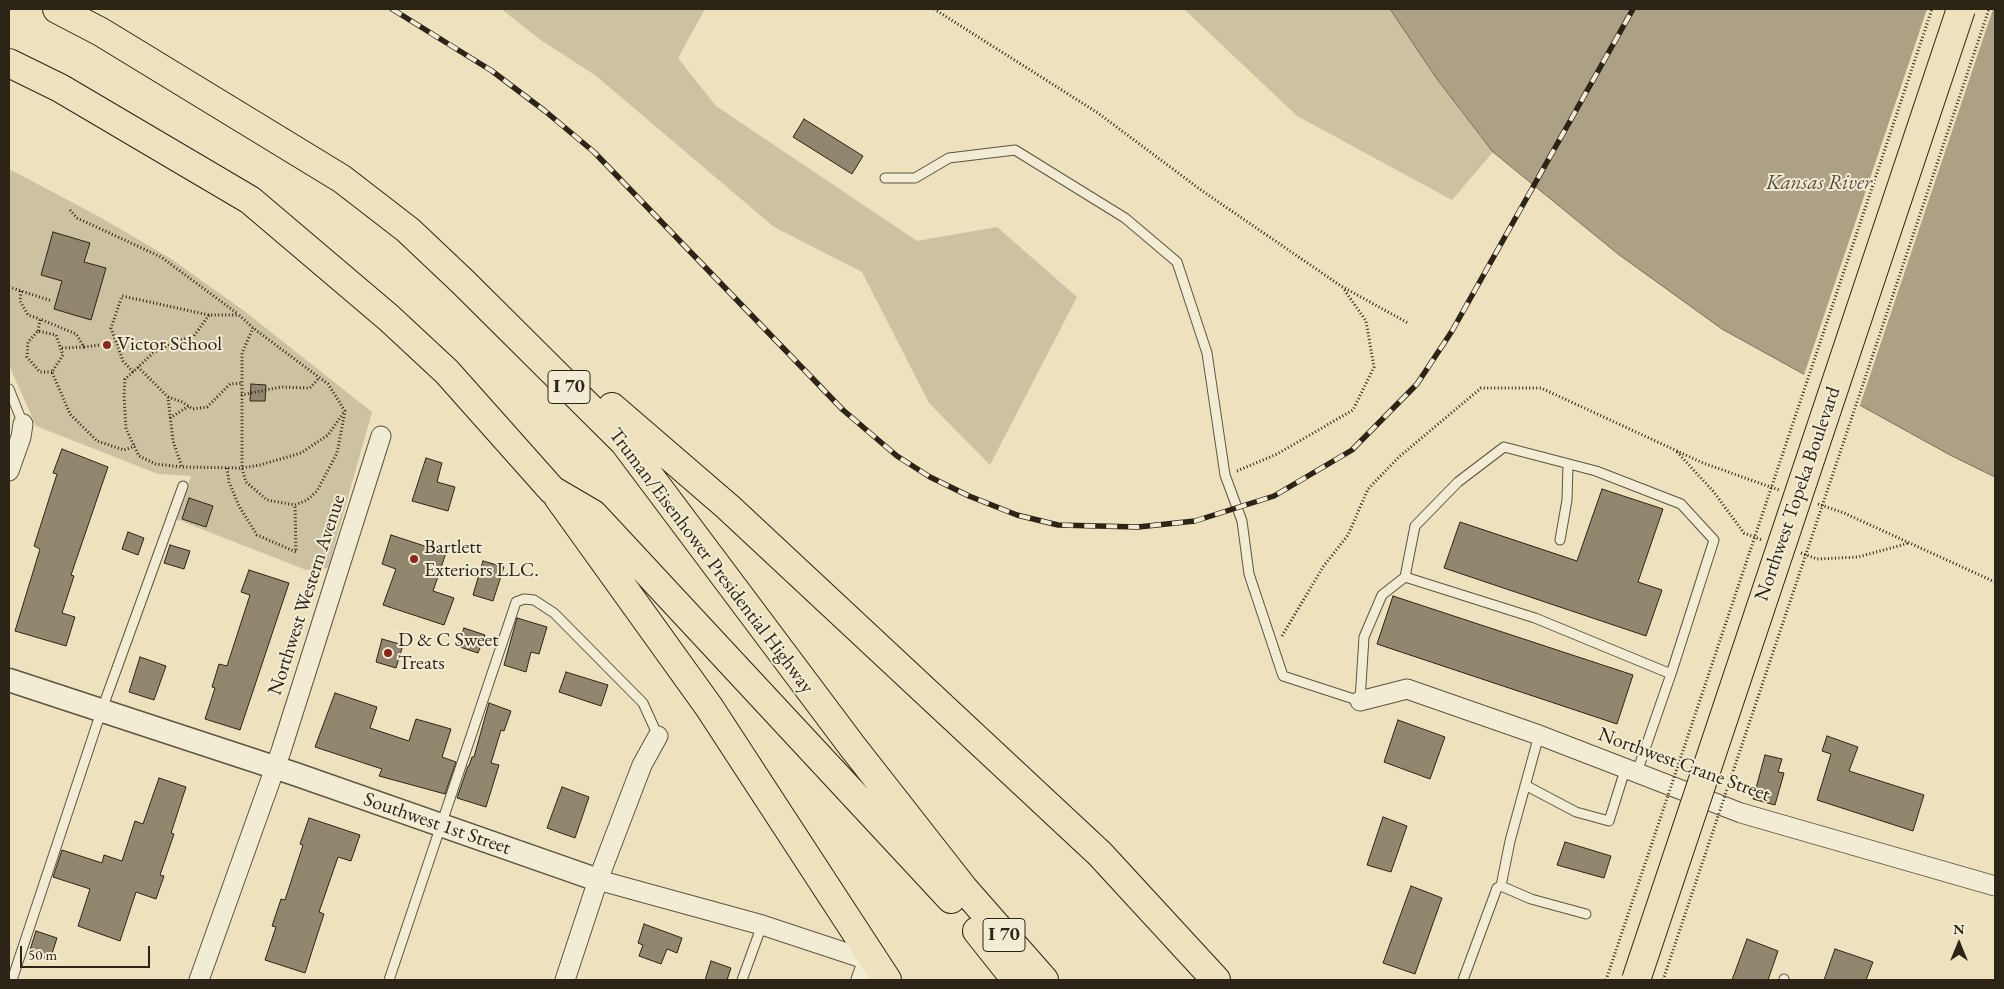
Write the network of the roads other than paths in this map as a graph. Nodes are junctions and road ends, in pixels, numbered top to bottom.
1 (57, 9) edge
2 (1962, 9) edge
3 (9, 63) edge
4 (885, 178) dead end
5 (464, 282) junction
6 (9, 389) edge
7 (23, 424) joint
8 (381, 436) dead end
9 (1568, 464) junction
10 (9, 471) edge
11 (183, 486) dead end
12 (552, 490) junction
13 (1560, 540) dead end
14 (1405, 577) junction
15 (1671, 674) junction
16 (9, 680) edge
17 (1360, 701) junction
18 (101, 712) junction
19 (1540, 735) junction
20 (658, 736) joint
21 (273, 767) junction
22 (1631, 770) junction
23 (1525, 785) junction
24 (441, 825) junction
25 (598, 880) junction
26 (1501, 886) junction
27 (1995, 886) edge
28 (958, 895) junction
29 (1586, 914) dead end
30 (762, 925) junction
31 (12, 980) edge
32 (199, 980) edge
33 (389, 980) edge
34 (565, 980) edge
35 (742, 980) edge
36 (861, 980) edge
37 (887, 980) edge
38 (1016, 980) edge
39 (1044, 980) edge
40 (1216, 980) edge
41 (1463, 980) edge
42 (1636, 980) edge

1 - 5 main road, Truman/Eisenhower Presidential Highway / I 70
2 - 42 main road, Northwest Topeka Boulevard, bridge
3 - 12 main road, Truman/Eisenhower Presidential Highway / I 70
4 - 17 lane
5 - 28 main road, Truman/Eisenhower Presidential Highway / I 70
5 - 40 main road
6 - 7 lane
7 - 10 street
8 - 21 street, Northwest Western Avenue
9 - 13 lane
9 - 14 lane
9 - 15 lane
11 - 18 lane
12 - 28 main road, Truman/Eisenhower Presidential Highway / I 70
12 - 37 main road
14 - 15 lane
14 - 17 lane
15 - 22 lane
16 - 18 street, Southwest 1st Street
17 - 19 street, Northwest Crane Street
18 - 21 street, Southwest 1st Street
18 - 31 lane
19 - 22 street, Northwest Crane Street
19 - 23 lane
20 - 24 lane
20 - 25 street
21 - 24 street, Southwest 1st Street
21 - 32 street, Northwest Western Avenue
22 - 23 lane
22 - 27 street, Northwest Crane Street
23 - 26 lane
24 - 25 street, Southwest 1st Street
24 - 33 lane
25 - 30 street, Southwest 1st Street
25 - 34 street
26 - 29 lane
26 - 41 lane
28 - 38 main road, Truman/Eisenhower Presidential Highway / I 70
28 - 39 main road, Truman/Eisenhower Presidential Highway / I 70
30 - 35 lane
30 - 36 street, Southwest 1st Street

